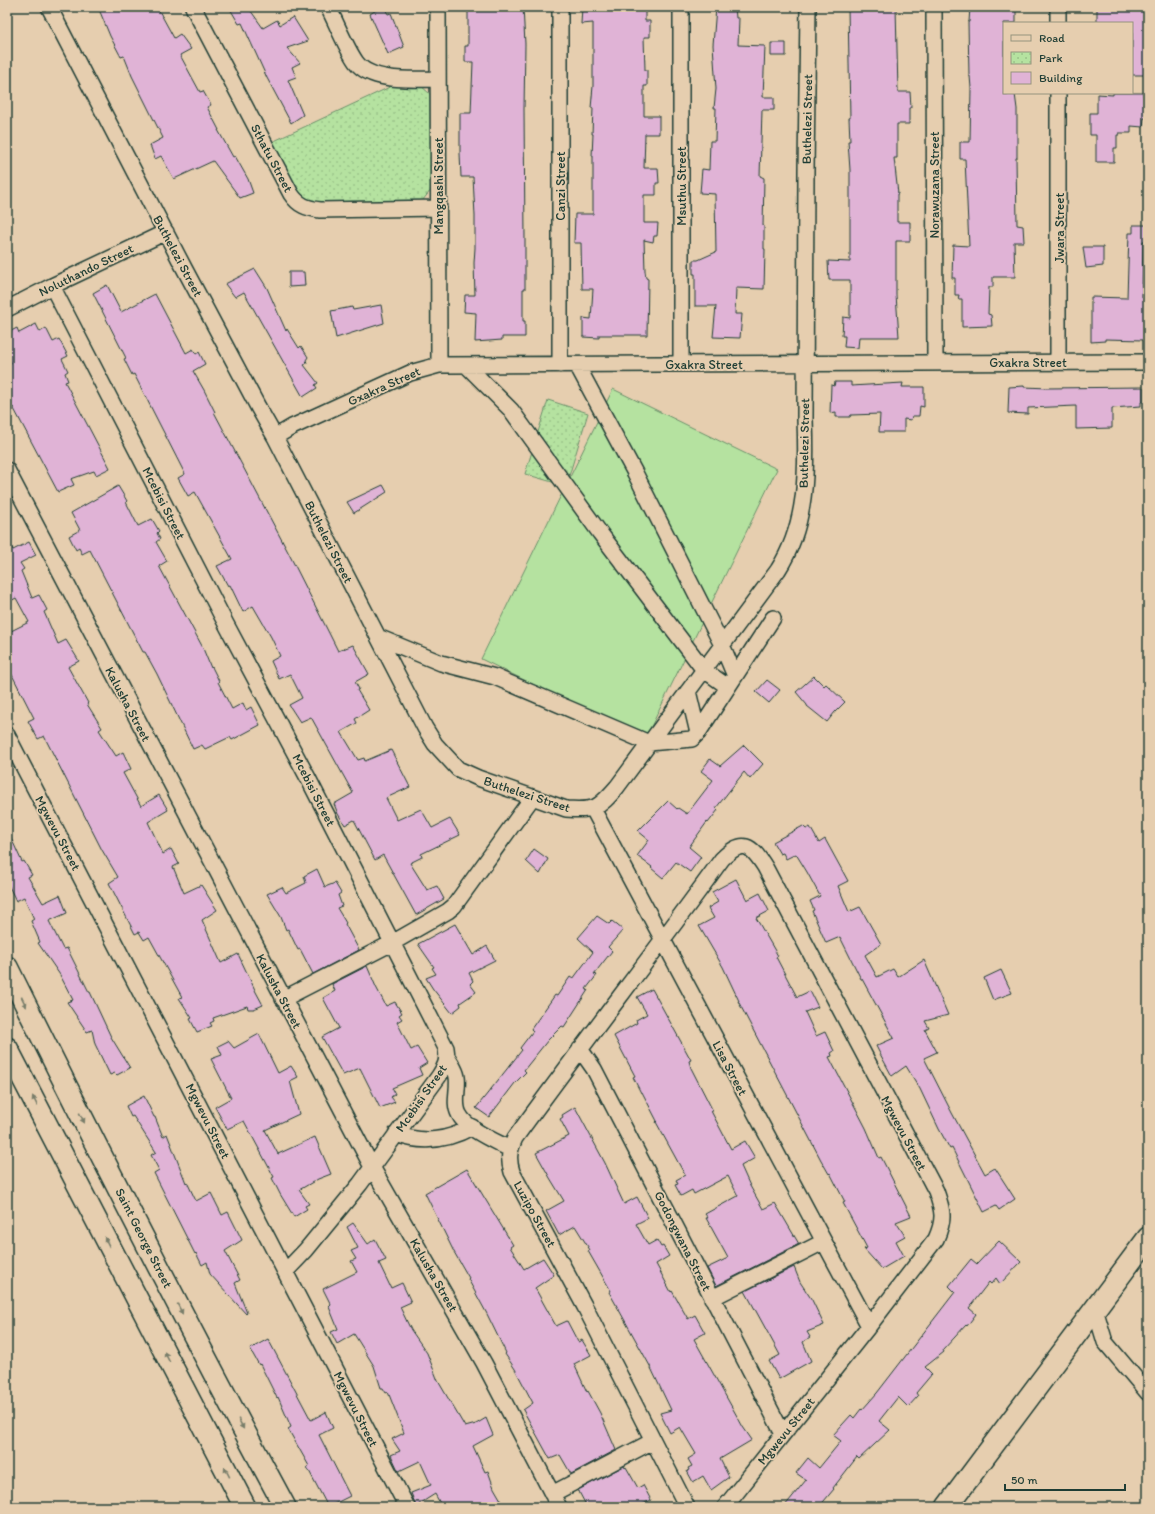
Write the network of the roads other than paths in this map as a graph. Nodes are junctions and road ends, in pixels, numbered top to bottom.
1 (49, 7) edge
2 (193, 7) edge
3 (328, 7) edge
4 (438, 7) edge
5 (560, 7) edge
6 (681, 7) edge
7 (808, 7) edge
8 (934, 7) edge
9 (1058, 7) edge
10 (1058, 22) edge
11 (438, 79) junction
12 (1058, 94) edge
13 (438, 208) junction
14 (166, 232) junction
15 (52, 286) junction
16 (7, 309) edge
17 (1058, 362) junction
18 (1148, 362) edge
19 (805, 363) junction
20 (935, 363) junction
21 (466, 364) junction
22 (560, 364) junction
23 (681, 364) junction
24 (439, 365) junction
25 (578, 365) junction
26 (275, 437) junction
27 (7, 470) edge
28 (773, 618) dead end
29 (378, 637) junction
30 (722, 645) junction
31 (704, 670) junction
32 (732, 681) junction
33 (688, 691) junction
34 (698, 733) junction
35 (7, 735) edge
36 (650, 743) junction
37 (532, 798) junction
38 (593, 809) junction
39 (662, 941) junction
40 (392, 943) junction
41 (7, 967) edge
42 (283, 998) junction
43 (7, 1048) edge
44 (580, 1049) junction
45 (448, 1058) junction
46 (472, 1128) junction
47 (396, 1134) junction
48 (510, 1149) junction
49 (372, 1167) junction
50 (1148, 1238) edge
51 (823, 1242) junction
52 (286, 1271) junction
53 (712, 1298) junction
54 (1095, 1309) junction
55 (869, 1326) junction
56 (1148, 1393) edge
57 (784, 1434) junction
58 (653, 1441) junction
59 (555, 1500) edge
60 (245, 1507) edge
61 (286, 1507) edge
62 (407, 1507) edge
63 (687, 1507) edge
64 (725, 1507) edge
65 (947, 1507) edge

1 - 14 street, Buthelezi Street
2 - 13 street, Sthatu Street
3 - 11 street
4 - 11 street, Mangqashi Street
5 - 22 street, Canzi Street
6 - 23 street, Msuthu Street
7 - 19 street, Buthelezi Street
8 - 20 street, Norawuzana Street
9 - 10 street
11 - 13 street, Mangqashi Street
12 - 17 street, Jwara Street
13 - 24 street, Mangqashi Street
14 - 15 street, Noluthando Street
14 - 26 street, Buthelezi Street
15 - 16 street, Noluthando Street
15 - 40 street, Mcebisi Street
17 - 18 street, Gxakra Street
17 - 20 street, Gxakra Street
19 - 20 street, Gxakra Street
19 - 23 street, Gxakra Street
19 - 30 street, Buthelezi Street
21 - 22 street, Gxakra Street
21 - 24 street, Gxakra Street
21 - 31 street
22 - 25 street, Gxakra Street
23 - 25 street, Gxakra Street
24 - 26 street, Gxakra Street
25 - 30 street
26 - 29 street, Buthelezi Street
27 - 42 street, Kalusha Street
28 - 32 street
29 - 36 street
29 - 37 street, Buthelezi Street
30 - 31 street, Buthelezi Street
30 - 32 street
31 - 32 street
31 - 33 street, Buthelezi Street
32 - 34 street
33 - 34 street
33 - 36 street, Buthelezi Street
34 - 36 street
35 - 52 street, Mgwevu Street
36 - 38 street, Buthelezi Street
37 - 38 street, Buthelezi Street
37 - 40 street
38 - 39 street, Lisa Street
39 - 44 street, Luzipo Street
39 - 51 street, Lisa Street
39 - 55 street, Mgwevu Street
40 - 42 street
40 - 45 street, Mcebisi Street
41 -> 61 main road, Saint George Street
42 - 49 street, Kalusha Street
60 -> 43 main road
44 - 48 street, Luzipo Street
44 - 53 street, Godongwana Street
45 - 46 street
45 - 47 street, Mcebisi Street
46 - 47 street
46 - 48 street
47 - 49 street, Mcebisi Street
48 - 58 street, Luzipo Street
49 - 52 street, Mcebisi Street
49 - 59 street, Kalusha Street
50 - 54 main road
51 - 53 street
51 - 55 street, Lisa Street
52 - 62 street, Mgwevu Street
53 - 57 street, Godongwana Street
54 - 56 street
54 - 65 main road
55 - 57 street, Mgwevu Street
57 - 64 street, Mgwevu Street
58 - 59 street
58 - 63 street, Luzipo Street

